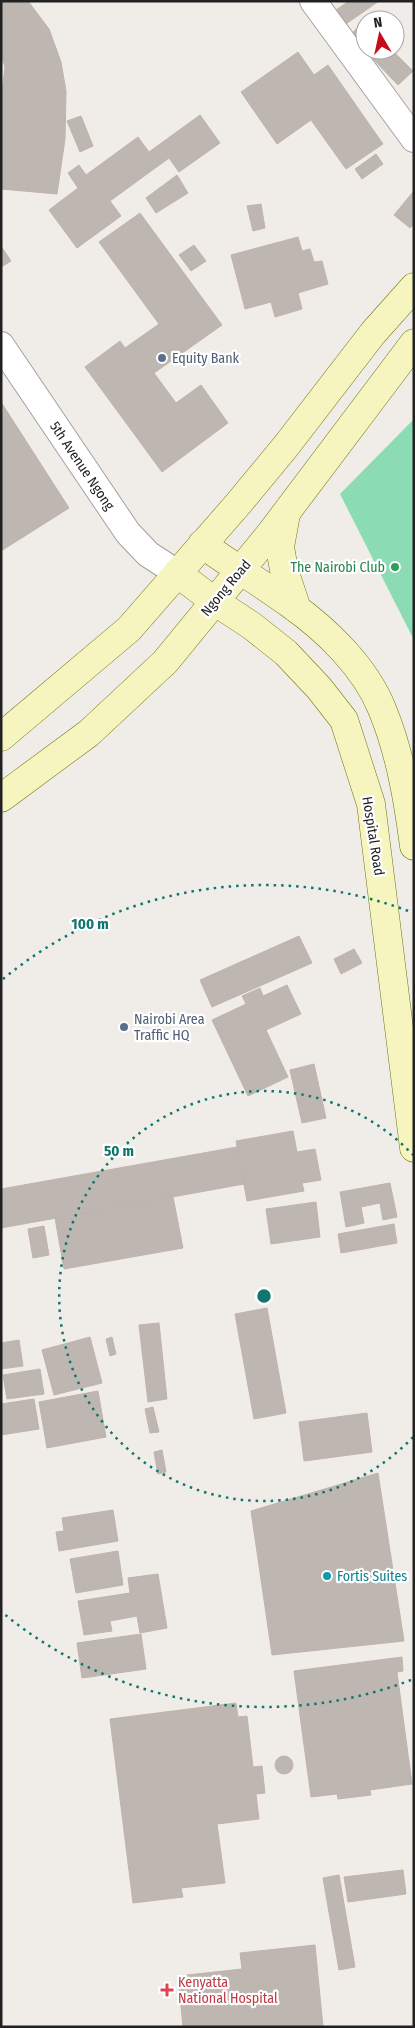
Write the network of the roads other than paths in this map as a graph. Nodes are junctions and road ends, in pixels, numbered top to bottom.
1 (313, 1) edge
2 (414, 139) edge
3 (414, 287) edge
4 (414, 343) edge
5 (1, 346) edge
6 (286, 512) junction
7 (202, 544) junction
8 (239, 571) junction
9 (177, 573) junction
10 (214, 601) junction
11 (297, 609) junction
12 (1, 737) edge
13 (1, 798) edge
14 (414, 846) edge
15 (414, 1148) edge

1 - 2 street
3 - 7 main road
4 - 6 main road, Ngong Road
5 - 9 street, 5th Avenue Ngong
6 - 8 main road, Ngong Road
6 - 11 main road
7 - 8 main road
7 - 9 main road
8 - 10 main road, Ngong Road
8 - 11 main road
9 - 10 main road, Hospital Road
9 - 12 main road
10 - 13 main road, Ngong Road
10 - 15 main road, Hospital Road
11 - 14 main road

